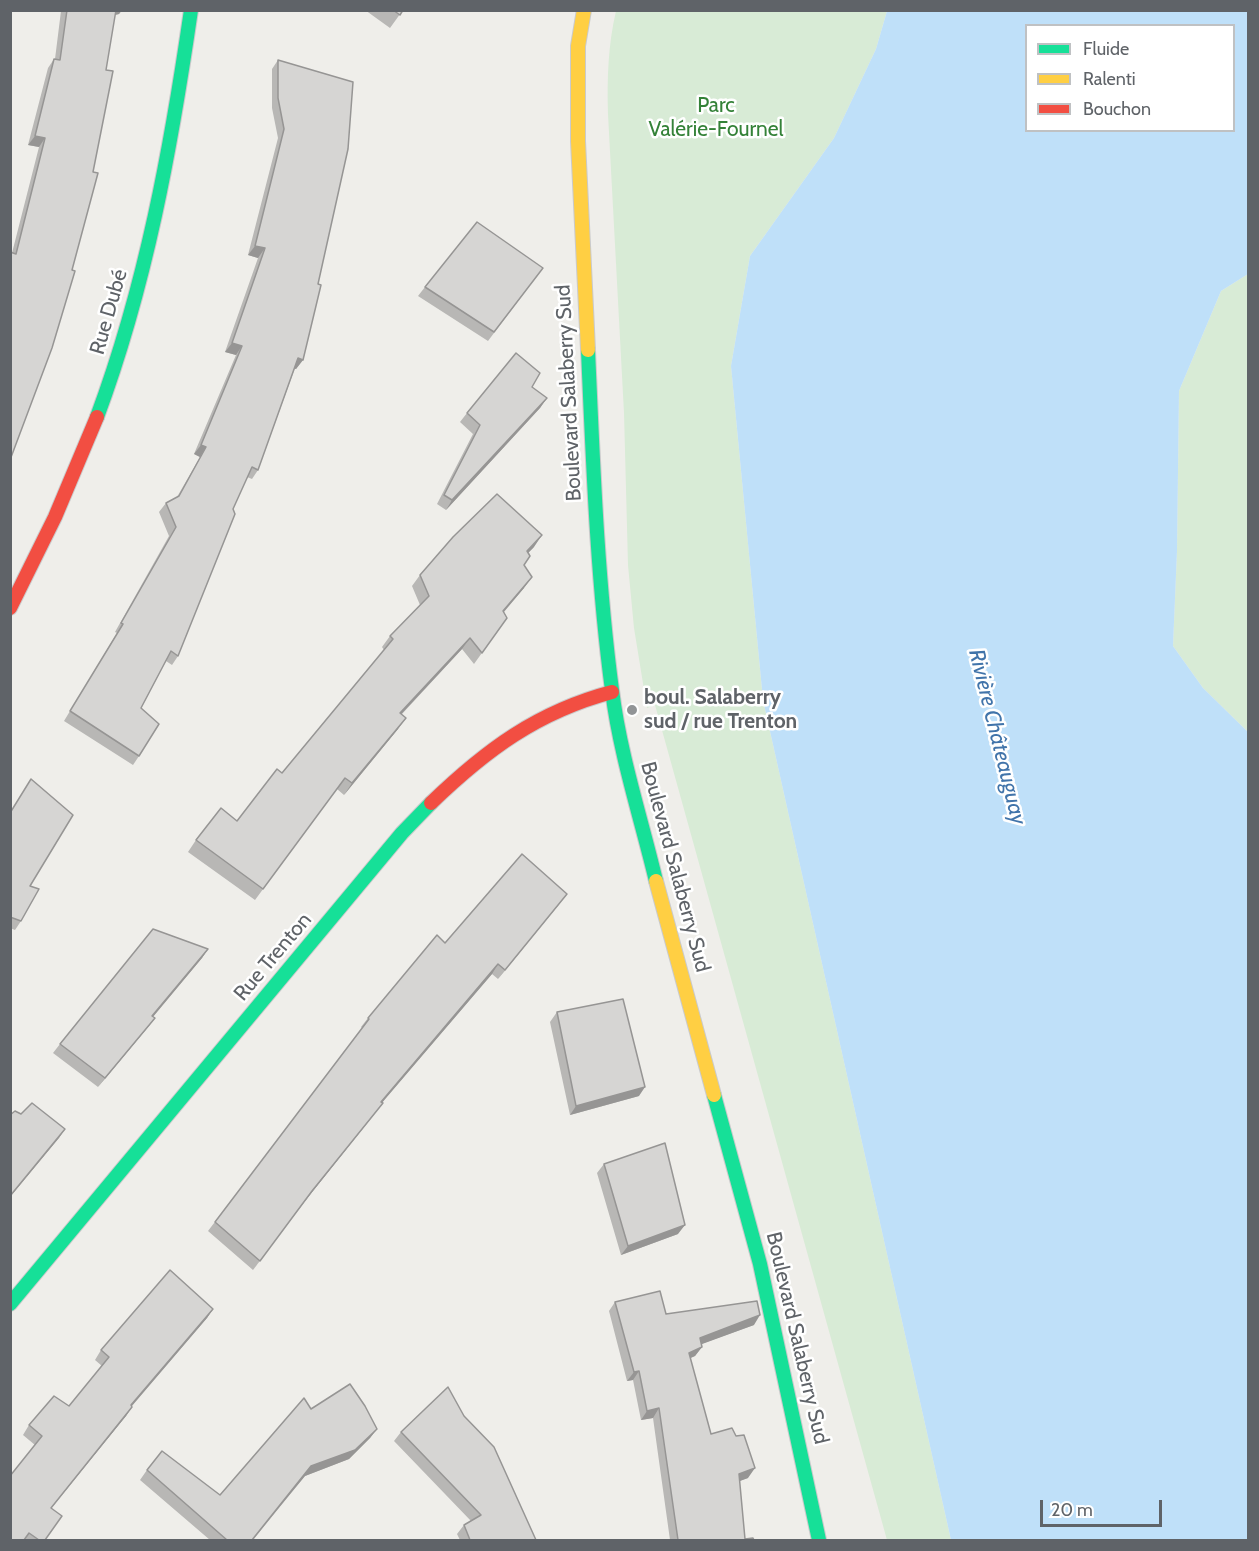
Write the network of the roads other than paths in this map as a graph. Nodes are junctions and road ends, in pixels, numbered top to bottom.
1 (191, 10) edge
2 (584, 10) edge
3 (10, 609) edge
4 (612, 692) junction
5 (10, 1304) edge
6 (819, 1540) edge

1 - 3 street, Rue Dubé
2 - 4 street, Boulevard Salaberry Sud
4 - 5 street, Rue Trenton
4 - 6 street, Boulevard Salaberry Sud

